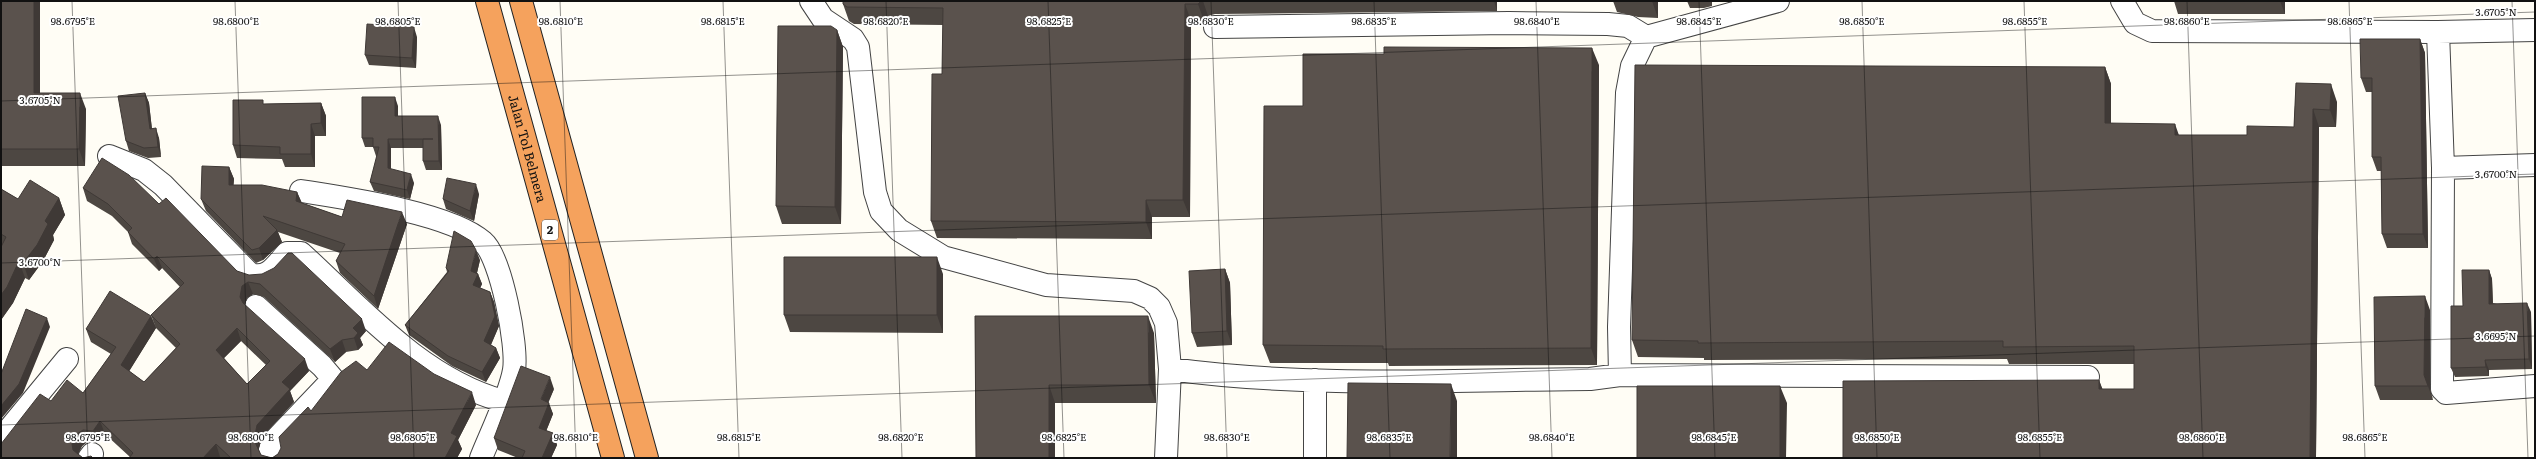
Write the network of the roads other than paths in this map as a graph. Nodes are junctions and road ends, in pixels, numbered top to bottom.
1 (487, 1) edge
2 (521, 1) edge
3 (811, 1) edge
4 (1778, 1) edge
5 (2122, 1) edge
6 (1215, 27) dead end
7 (2535, 30) edge
8 (2438, 32) junction
9 (1646, 37) junction
10 (109, 156) dead end
11 (2535, 165) edge
12 (2443, 168) junction
13 (301, 191) dead end
14 (256, 306) dead end
15 (67, 359) dead end
16 (1170, 369) junction
17 (1620, 375) junction
18 (2088, 377) dead end
19 (1315, 380) junction
20 (2535, 386) edge
21 (503, 401) junction
22 (1, 439) edge
23 (273, 458) edge
24 (481, 458) edge
25 (614, 458) edge
26 (647, 458) edge
27 (1166, 458) edge
28 (1315, 458) edge

1 - 25 highway, Jalan Tol Belmera / 2
2 - 26 highway
3 - 16 street
4 - 9 street
5 - 8 street
6 - 9 street
7 - 8 street
8 - 12 street
9 - 17 street
10 - 21 street
11 - 12 street
12 - 20 street
13 - 21 street
14 - 23 street
15 - 22 street
16 - 19 street
16 - 27 street
17 - 18 street
17 - 19 street
19 - 28 street
21 - 24 street

